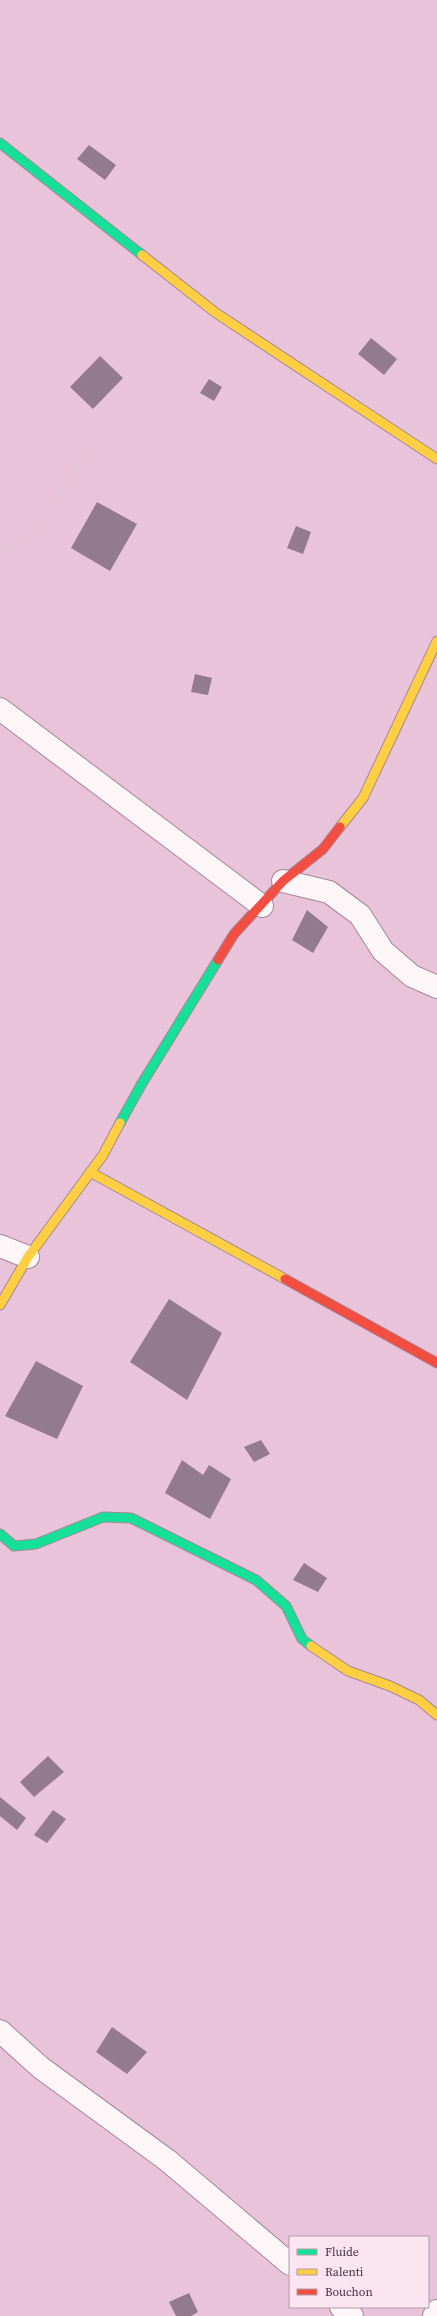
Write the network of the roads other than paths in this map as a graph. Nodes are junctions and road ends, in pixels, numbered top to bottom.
1 (0, 143) edge
2 (437, 459) edge
3 (437, 641) edge
4 (0, 709) edge
5 (283, 881) junction
6 (262, 906) junction
7 (437, 987) edge
8 (90, 1172) junction
9 (0, 1246) edge
10 (28, 1257) junction
11 (0, 1305) edge
12 (437, 1363) edge
13 (0, 1534) edge
14 (437, 1715) edge
15 (0, 2031) edge
16 (289, 2263) edge
17 (342, 2308) edge
18 (437, 2311) edge
19 (352, 2316) edge
20 (434, 2316) edge

1 - 2 street
3 - 5 street
4 - 6 street
5 - 6 street
5 - 7 street
6 - 8 street
8 - 10 street
8 - 12 street
9 - 10 street
10 - 11 street
13 - 14 street
15 - 16 street
17 - 19 street
18 - 20 street

